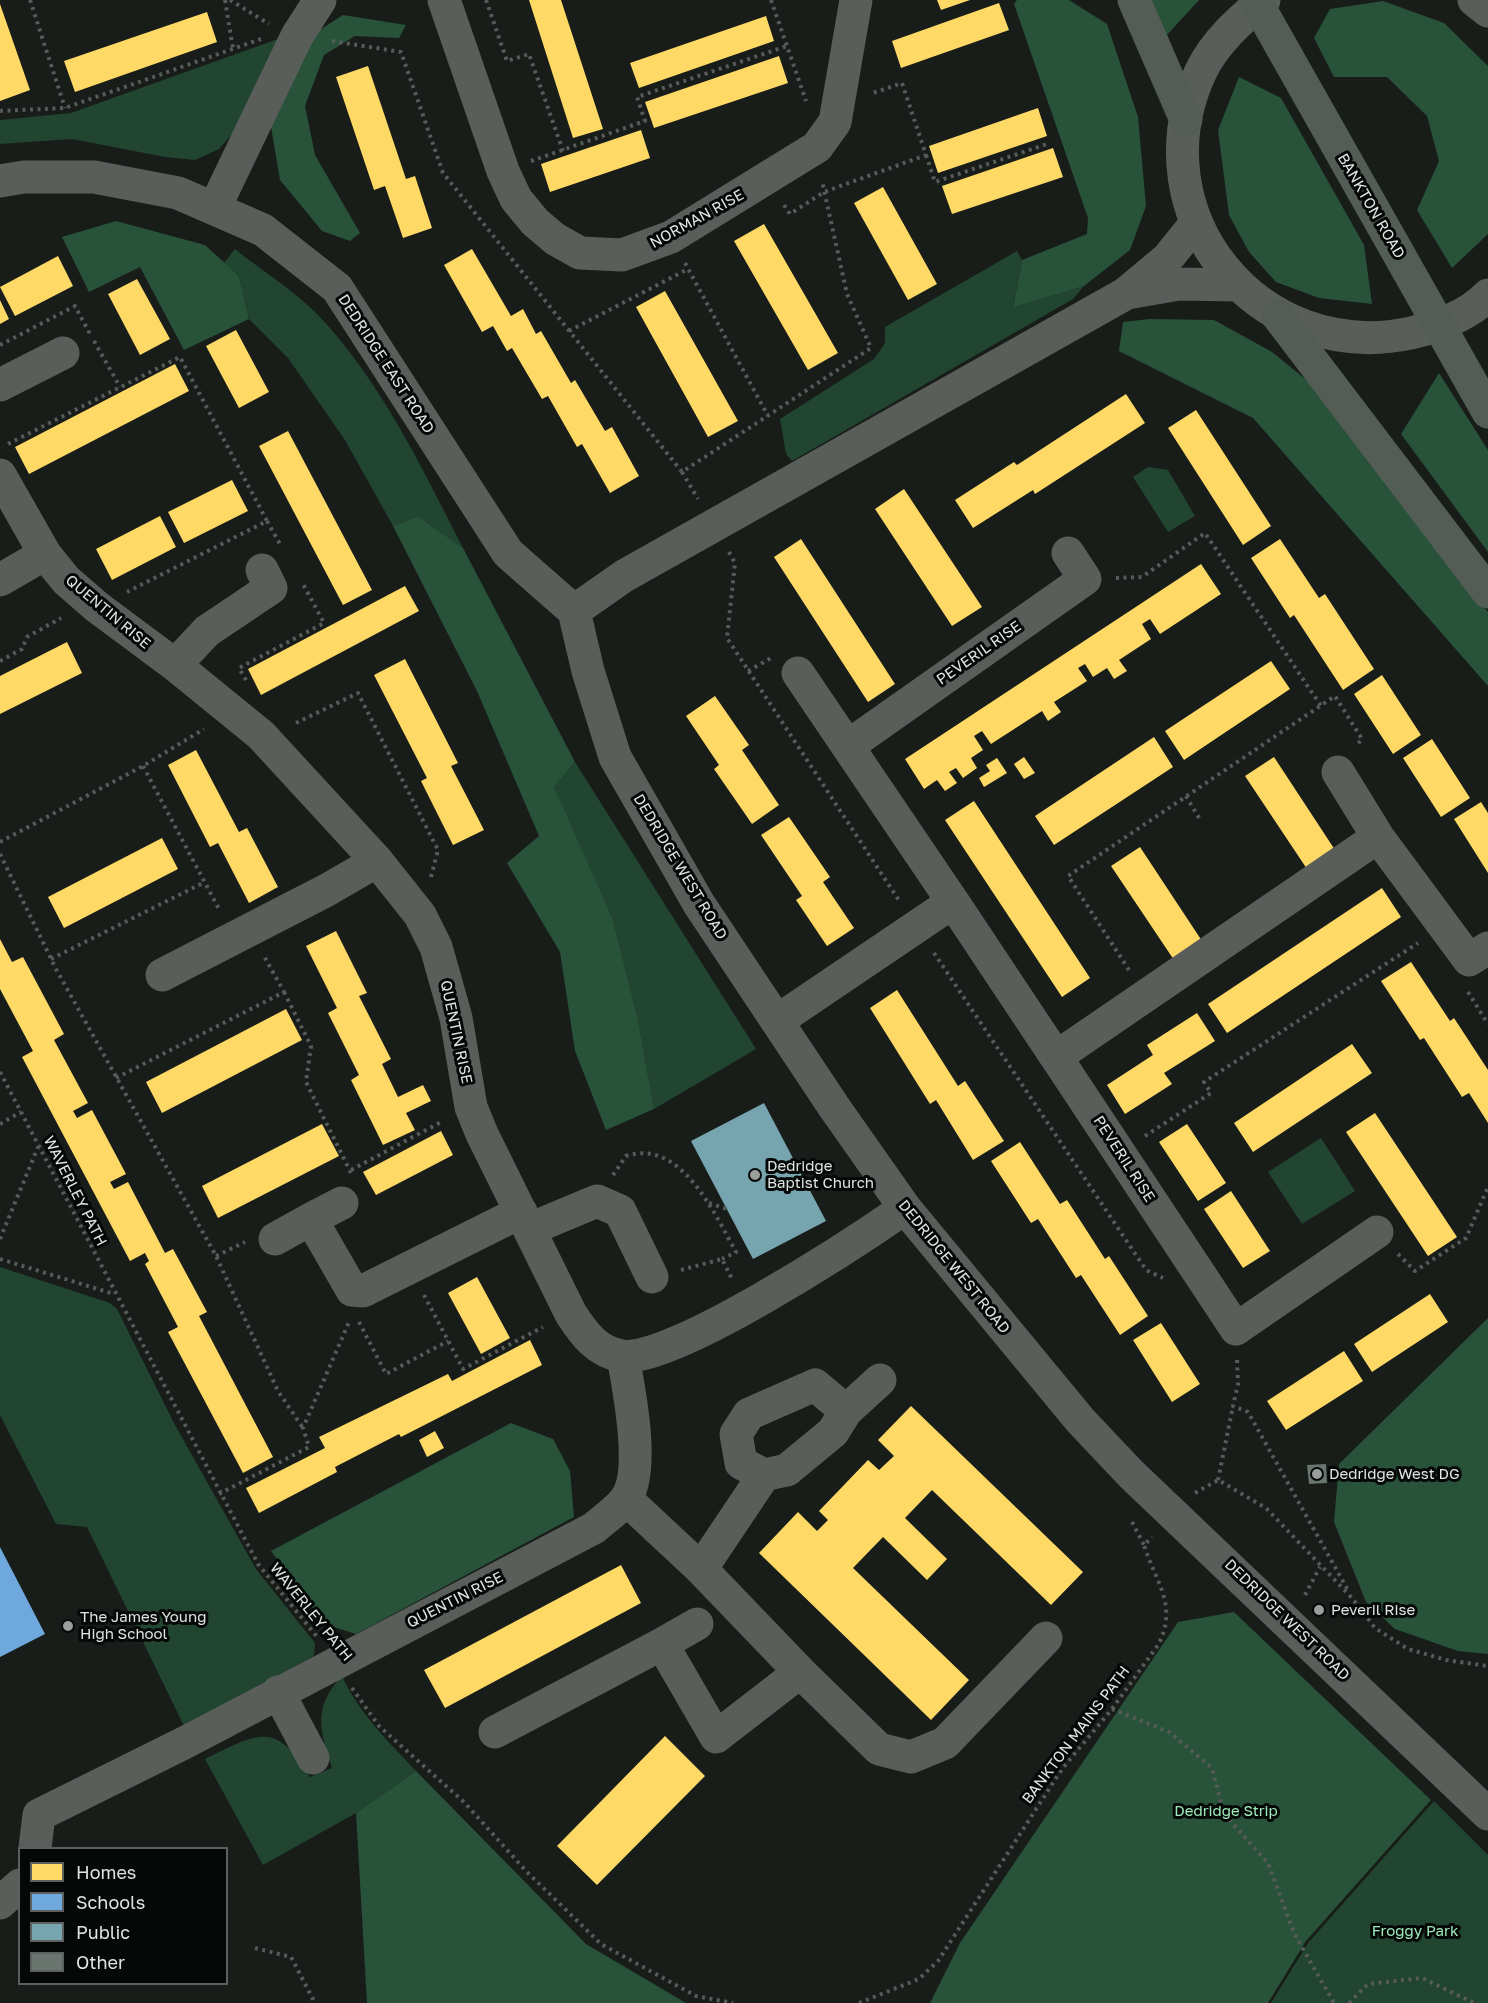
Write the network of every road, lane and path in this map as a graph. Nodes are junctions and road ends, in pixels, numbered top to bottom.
1 (30, 0) edge
2 (225, 0) edge
3 (230, 0) edge
4 (320, 0) edge
5 (444, 0) edge
6 (486, 0) edge
7 (771, 0) edge
8 (856, 0) edge
9 (1134, 0) edge
10 (1255, 0) edge
11 (1264, 0) edge
12 (1474, 0) edge
13 (1488, 11) edge
14 (290, 34) junction
15 (787, 46) junction
16 (232, 49) junction
17 (65, 108) junction
18 (0, 111) edge
19 (1186, 120) junction
20 (838, 132) junction
21 (1050, 142) dead end
22 (563, 151) junction
23 (926, 155) dead end
24 (503, 171) junction
25 (0, 181) edge
26 (214, 207) junction
27 (1196, 222) junction
28 (671, 237) junction
29 (688, 269) junction
30 (1238, 285) junction
31 (1125, 294) junction
32 (1488, 296) edge
33 (1278, 316) junction
34 (569, 331) dead end
35 (63, 353) dead end
36 (0, 385) edge
37 (1488, 412) edge
38 (768, 416) dead end
39 (0, 448) edge
40 (682, 472) dead end
41 (0, 475) edge
42 (699, 501) dead end
43 (45, 554) junction
44 (1076, 566) joint
45 (0, 580) edge
46 (271, 589) dead end
47 (1488, 592) edge
48 (94, 605) junction
49 (574, 611) junction
50 (0, 661) edge
51 (175, 665) junction
52 (798, 673) dead end
53 (1321, 706) junction
54 (290, 720) dead end
55 (184, 741) dead end
56 (848, 746) junction
57 (143, 766) junction
58 (1338, 772) joint
59 (1186, 796) junction
60 (1199, 818) dead end
61 (1378, 837) junction
62 (0, 842) edge
63 (0, 854) edge
64 (377, 861) junction
65 (205, 882) junction
66 (953, 902) junction
67 (420, 915) junction
68 (1444, 926) junction
69 (242, 933) junction
70 (1488, 948) edge
71 (51, 959) junction
72 (162, 975) dead end
73 (284, 992) junction
74 (1145, 996) junction
75 (777, 1021) junction
76 (1056, 1057) junction
77 (0, 1072) edge
78 (116, 1078) junction
79 (471, 1107) junction
80 (21, 1112) junction
81 (0, 1124) edge
82 (38, 1147) junction
83 (1119, 1153) junction
84 (351, 1170) junction
85 (1488, 1187) edge
86 (597, 1201) junction
87 (342, 1203) joint
88 (708, 1203) junction
89 (905, 1208) junction
90 (727, 1209) dead end
91 (311, 1219) junction
92 (526, 1220) junction
93 (1377, 1232) joint
94 (0, 1236) edge
95 (275, 1239) dead end
96 (0, 1259) edge
97 (722, 1259) junction
98 (410, 1267) junction
99 (652, 1277) joint
100 (115, 1295) junction
101 (747, 1306) junction
102 (540, 1329) dead end
103 (1236, 1329) junction
104 (448, 1341) junction
105 (623, 1357) junction
106 (880, 1380) dead end
107 (1233, 1406) junction
108 (846, 1411) junction
109 (303, 1428) junction
110 (764, 1475) junction
111 (1218, 1480) junction
112 (219, 1494) junction
113 (1194, 1494) dead end
114 (626, 1499) junction
115 (1157, 1531) dead end
116 (701, 1569) junction
117 (1352, 1598) junction
118 (697, 1624) dead end
119 (1046, 1638) dead end
120 (662, 1644) junction
121 (339, 1661) junction
122 (1488, 1666) edge
123 (800, 1672) junction
124 (278, 1692) junction
125 (1112, 1709) junction
126 (495, 1732) dead end
127 (313, 1758) dead end
128 (1488, 1814) edge
129 (35, 1847) edge
130 (18, 1887) edge
131 (0, 1903) edge
132 (255, 1948) dead end
133 (315, 2003) edge
134 (733, 2003) edge
135 (859, 2003) edge
136 (1334, 2003) edge
137 (1349, 2003) edge
138 (1474, 2003) edge

1 - 17 path
2 - 16 path
3 - 14 path
4 - 14 street
5 - 24 street, NORMAN RISE
6 - 22 path
7 - 15 path
8 - 20 street
9 - 19 main road
10 - 37 main road, BANKTON ROAD
11 - 19 street
12 - 13 street
14 - 16 path
14 - 26 street
15 - 20 path
15 - 22 path
16 - 17 path
17 - 18 path
19 - 27 street
20 - 28 street, NORMAN RISE
21 - 23 path
22 - 24 path
24 - 28 street, NORMAN RISE
25 - 26 street, DEDRIDGE EAST ROAD
26 - 49 street, DEDRIDGE EAST ROAD
27 - 30 street
27 - 31 street
28 - 29 path
29 - 34 path
29 - 38 path
30 - 31 street
30 - 33 street
31 - 49 street
32 - 33 street
33 - 47 main road
35 - 36 street
39 - 48 path
40 - 42 path
41 - 43 street, QUENTIN RISE
43 - 45 street
43 - 48 street, QUENTIN RISE
44 - 53 path
44 - 56 street, PEVERIL RISE
46 - 51 street
48 - 50 path
48 - 51 street, QUENTIN RISE
49 - 75 street, DEDRIDGE WEST ROAD
51 - 64 street, QUENTIN RISE
52 - 56 street, PEVERIL RISE
53 - 58 path
53 - 59 path
54 - 67 path
55 - 57 path
56 - 66 street, PEVERIL RISE
57 - 62 path
57 - 65 path
58 - 61 street
59 - 60 path
59 - 74 path
61 - 68 street
61 - 74 street
63 - 71 path
64 - 67 street, QUENTIN RISE
64 - 69 street
65 - 69 path
65 - 71 path
66 - 75 street
66 - 76 street, PEVERIL RISE
67 - 79 street, QUENTIN RISE
68 - 70 street
68 - 83 path
69 - 72 street
69 - 73 path
71 - 78 path
73 - 78 path
73 - 84 path
74 - 76 street
75 - 89 street, DEDRIDGE WEST ROAD
76 - 83 street, PEVERIL RISE
77 - 80 path, WAVERLEY PATH
78 - 109 path
79 - 84 path
79 - 92 street, QUENTIN RISE
80 - 81 path
80 - 82 path, WAVERLEY PATH
82 - 94 path
82 - 100 path, WAVERLEY PATH
83 - 103 street, PEVERIL RISE
84 - 87 path
85 - 93 path
86 - 88 path
86 - 92 street
86 - 99 street
87 - 91 street
88 - 90 path
88 - 97 path
89 - 101 street
89 - 128 street, DEDRIDGE WEST ROAD
91 - 95 street
91 - 98 street
92 - 98 street
92 - 105 street, QUENTIN RISE
93 - 103 street
96 - 100 path
97 - 99 path
97 - 101 path
98 - 104 path
100 - 112 path, WAVERLEY PATH
101 - 105 street
102 - 104 path
103 - 107 path
104 - 109 path
105 - 114 street
106 - 108 street
107 - 111 path
107 - 117 path
108 - 110 street
108 - 110 street
109 - 112 path
110 - 116 street
111 - 113 path
111 - 117 path
112 - 121 path, WAVERLEY PATH
114 - 116 street
114 - 121 street, QUENTIN RISE
115 - 125 path, BANKTON MAINS PATH
116 - 123 street
117 - 122 path
118 - 120 street
119 - 123 street
120 - 123 street
120 - 126 street
121 - 124 street, QUENTIN RISE
121 - 134 path, WAVERLEY PATH
124 - 127 street
124 - 129 street, QUENTIN RISE
125 - 135 path, BANKTON MAINS PATH
125 - 136 path
130 - 131 street
132 - 133 path
137 - 138 path

